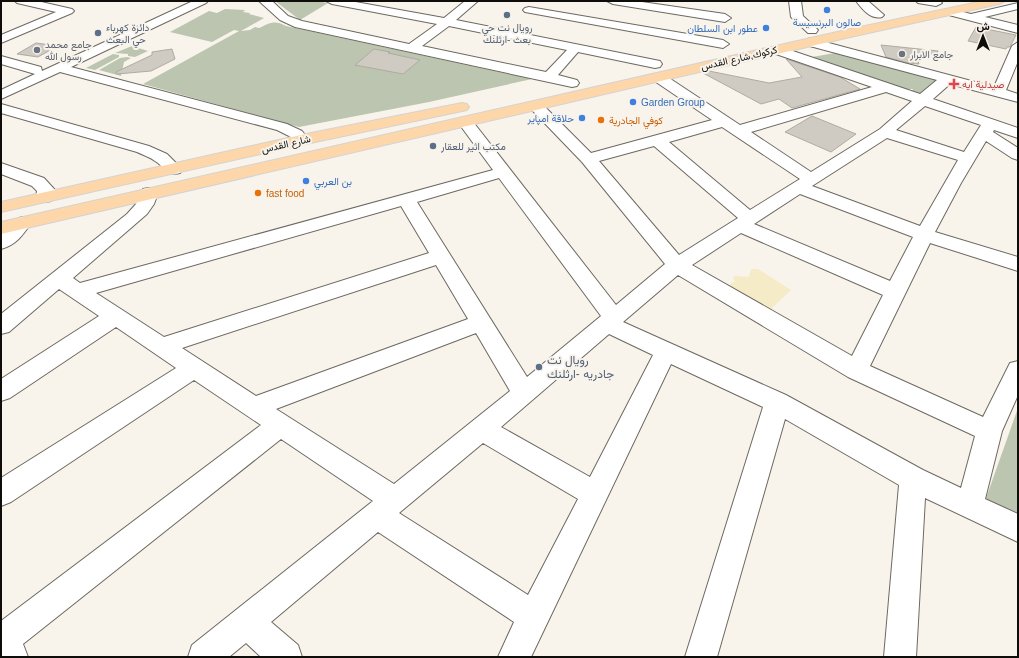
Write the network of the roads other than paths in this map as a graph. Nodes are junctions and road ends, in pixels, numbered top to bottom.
1 (21, 1) edge
2 (64, 1) edge
3 (171, 1) edge
4 (202, 1) edge
5 (265, 1) edge
6 (403, 1) edge
7 (472, 1) edge
8 (537, 1) edge
9 (613, 1) edge
10 (795, 1) edge
11 (862, 1) edge
12 (922, 1) edge
13 (999, 1) edge
14 (186, 2) edge
15 (334, 3) edge
16 (658, 4) edge
17 (944, 5) edge
18 (1018, 6) edge
19 (50, 7) junction
20 (528, 10) junction
21 (390, 11) junction
22 (878, 16) junction
23 (312, 17) dead end
24 (970, 18) junction
25 (154, 20) junction
26 (447, 22) junction
27 (299, 24) junction
28 (830, 26) junction
29 (1018, 29) edge
30 (1, 30) edge
31 (14, 33) junction
32 (504, 33) junction
33 (846, 34) junction
34 (811, 36) junction
35 (1, 39) edge
36 (1018, 46) edge
37 (576, 47) junction
38 (723, 47) junction
39 (411, 48) junction
40 (778, 50) junction
41 (703, 54) dead end
42 (1, 60) edge
43 (668, 62) dead end
44 (59, 68) junction
45 (36, 70) junction
46 (625, 71) dead end
47 (657, 71) junction
48 (549, 77) junction
49 (947, 79) junction
50 (587, 80) dead end
51 (572, 84) junction
52 (1, 86) edge
53 (888, 87) junction
54 (998, 93) junction
55 (1, 95) edge
56 (1018, 98) edge
57 (531, 99) junction
58 (923, 99) junction
59 (1, 108) edge
60 (474, 114) junction
61 (726, 121) junction
62 (987, 129) junction
63 (740, 130) junction
64 (885, 132) junction
65 (1018, 134) edge
66 (301, 140) junction
67 (657, 140) junction
68 (1018, 155) edge
69 (588, 158) junction
70 (967, 158) junction
71 (1, 168) edge
72 (174, 169) junction
73 (503, 172) junction
74 (805, 183) junction
75 (149, 193) junction
76 (45, 197) junction
77 (406, 199) junction
78 (1, 207) edge
79 (744, 222) junction
80 (22, 223) junction
81 (1, 228) edge
82 (925, 235) junction
83 (1, 243) edge
84 (441, 256) junction
85 (677, 264) junction
86 (1018, 264) edge
87 (68, 285) junction
88 (896, 292) junction
89 (116, 316) junction
90 (610, 321) junction
91 (481, 323) junction
92 (1, 326) edge
93 (161, 346) junction
94 (666, 351) junction
95 (195, 368) junction
96 (856, 370) junction
97 (1018, 370) edge
98 (1, 391) edge
99 (524, 393) junction
100 (777, 402) junction
101 (254, 407) junction
102 (280, 424) junction
103 (481, 429) junction
104 (989, 431) junction
105 (913, 479) junction
106 (1, 493) edge
107 (595, 494) junction
108 (970, 505) junction
109 (386, 508) junction
110 (1018, 528) edge
111 (534, 617) junction
112 (246, 622) junction
113 (1, 642) edge
114 (12, 657) edge
115 (204, 657) edge
116 (286, 657) edge
117 (514, 657) edge
118 (701, 657) edge
119 (900, 657) edge

1 - 19 street
2 - 19 street
3 - 14 street
4 - 25 street
5 - 27 street
6 - 21 street
7 - 26 street
8 - 20 street
9 - 16 street
10 - 34 street
11 - 22 street
12 - 17 street
13 - 17 main road, كركوك,شارع القدس
14 - 25 street
15 - 21 street
16 - 38 street
17 - 22 main road, كركوك,شارع القدس
17 - 24 street
17 - 33 main road, كركوك,شارع القدس
18 - 24 street
19 - 31 street
20 - 32 street
20 - 38 street
21 - 26 street
22 - 28 main road, كركوك,شارع القدس
23 - 27 street
24 - 29 street
25 - 44 street
25 - 45 street
26 - 32 street
26 - 39 street
27 - 39 street
28 - 33 main road
28 - 34 main road, كركوك,شارع القدس
30 - 31 street
31 - 35 street
32 - 37 street
33 - 34 main road, كركوك,شارع القدس
34 - 38 main road, كركوك,شارع القدس
34 - 40 main road, كركوك,شارع القدس
34 - 49 street
36 - 54 street
37 - 47 street
37 - 48 street
38 - 41 main road, كركوك,شارع القدس
39 - 48 street
40 - 47 main road, كركوك,شارع القدس
40 - 53 street
42 - 45 street
43 - 47 main road, كركوك,شارع القدس
44 - 55 street
44 - 66 street
45 - 52 street
46 - 47 main road, كركوك,شارع القدس
47 - 57 main road, كركوك,شارع القدس
47 - 61 street
48 - 51 street
49 - 54 street
49 - 58 street
50 - 51 main road
51 - 57 main road
53 - 58 street
53 - 63 street
54 - 56 street
57 - 60 main road, كركوك,شارع القدس
57 - 69 street
58 - 62 street
58 - 64 street
59 - 72 street
60 - 66 main road, شارع القدس
60 - 73 street
60 - 75 main road, شارع القدس
61 - 63 street
61 - 67 street
62 - 65 street
62 - 68 street
62 - 70 street
63 - 74 street
64 - 70 street
64 - 74 street
66 - 72 main road, شارع القدس
67 - 69 street
67 - 79 street
69 - 85 street
70 - 82 street
71 - 76 street
72 - 76 main road, شارع القدس
73 - 77 street
73 - 90 street
74 - 79 street
74 - 82 street
75 - 80 main road, شارع القدس
75 - 87 street
76 - 78 main road, شارع القدس
77 - 84 street
77 - 87 street
79 - 85 street
79 - 88 street
80 - 81 main road, شارع القدس
80 - 83 street
82 - 86 street
82 - 88 street
84 - 91 street
84 - 93 street
85 - 90 street
85 - 96 street
87 - 89 street
87 - 92 street
88 - 96 street
89 - 93 street
89 - 98 street
90 - 94 street
90 - 99 street
91 - 99 street
91 - 101 street
93 - 95 street
94 - 100 street
94 - 107 street
95 - 101 street
95 - 106 street
96 - 104 street
97 - 104 street
99 - 103 street
100 - 105 street
100 - 118 street
101 - 102 street
102 - 109 street
102 - 113 street
103 - 107 street
103 - 109 street
104 - 108 street
105 - 108 street
105 - 119 street
107 - 111 street
108 - 110 street
109 - 111 street
109 - 112 street
111 - 117 street
112 - 115 street
112 - 116 street
113 - 114 street

